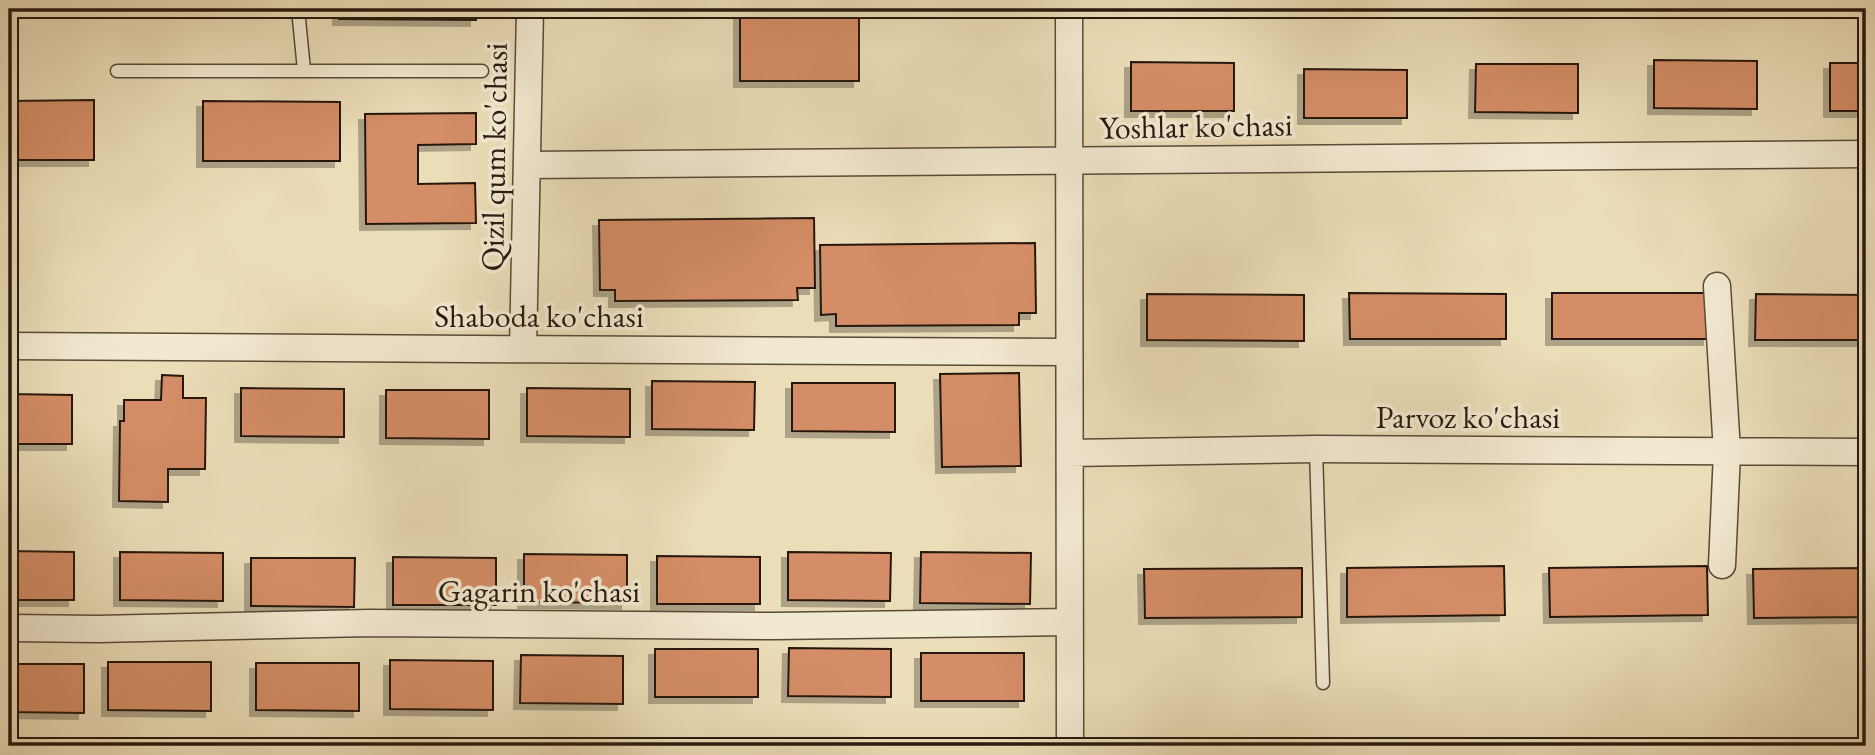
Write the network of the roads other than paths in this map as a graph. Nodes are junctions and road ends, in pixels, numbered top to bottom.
1 (298, 9) edge
2 (530, 9) edge
3 (1069, 9) edge
4 (304, 70) junction
5 (117, 71) dead end
6 (482, 71) dead end
7 (1866, 154) edge
8 (1069, 160) junction
9 (527, 165) junction
10 (1717, 286) dead end
11 (9, 346) edge
12 (523, 349) junction
13 (1069, 352) junction
14 (1317, 449) junction
15 (1727, 452) junction
16 (1866, 452) edge
17 (1070, 453) junction
18 (1722, 565) dead end
19 (1069, 622) junction
20 (9, 628) edge
21 (1323, 683) dead end
22 (1070, 746) edge

1 - 4 lane
2 - 9 street, Qizil qum ko'chasi
3 - 8 street
4 - 5 lane
4 - 6 lane
7 - 8 street, Yoshlar ko'chasi
8 - 9 street, Yoshlar ko'chasi
8 - 13 street
9 - 12 street, Qizil qum ko'chasi
10 - 15 street
11 - 12 street, Shaboda ko'chasi
12 - 13 street, Shaboda ko'chasi
13 - 17 street
14 - 15 street, Parvoz ko'chasi
14 - 17 street, Parvoz ko'chasi
14 - 21 lane
15 - 16 street, Parvoz ko'chasi
15 - 18 street
17 - 19 street
19 - 20 street, Gagarin ko'chasi
19 - 22 street

